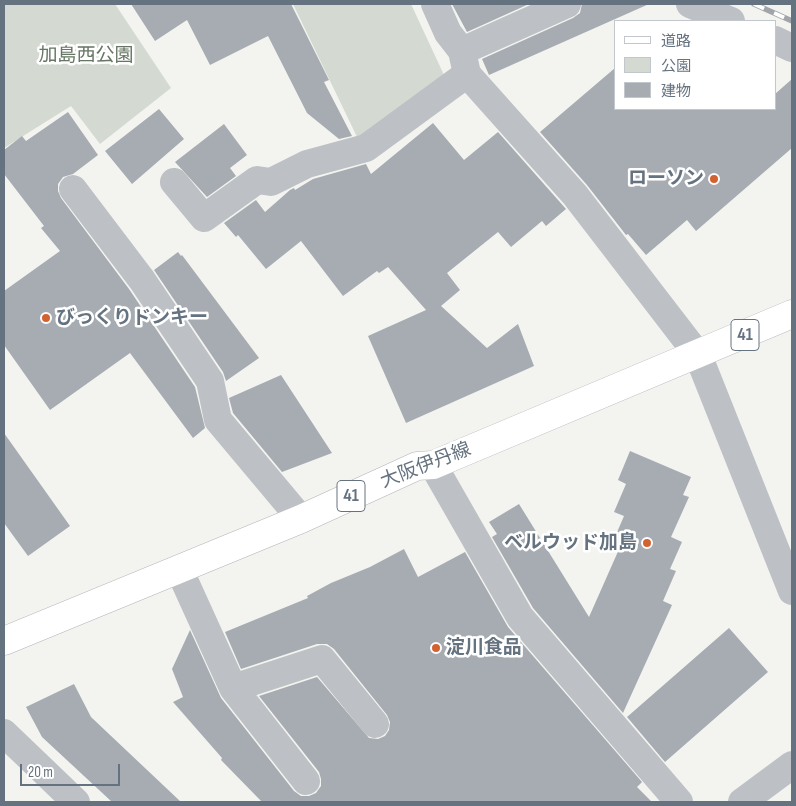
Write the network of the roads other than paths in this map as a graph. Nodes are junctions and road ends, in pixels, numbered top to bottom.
1 (436, 4) edge
2 (567, 4) edge
3 (690, 4) edge
4 (729, 20) edge
5 (776, 40) edge
6 (792, 48) edge
7 (464, 62) junction
8 (174, 182) dead end
9 (72, 189) dead end
10 (792, 314) edge
11 (698, 355) junction
12 (433, 465) junction
13 (300, 518) junction
14 (179, 569) junction
15 (792, 591) edge
16 (4, 641) edge
17 (234, 688) junction
18 (375, 724) dead end
19 (4, 733) edge
20 (792, 765) edge
21 (306, 781) dead end
22 (76, 802) edge
23 (679, 802) edge
24 (742, 802) edge

1 - 7 street
2 - 7 street
3 - 4 street
5 - 6 street
7 - 8 street
7 - 11 street
9 - 13 street
10 - 11 main road, 大阪伊丹線 / 41
11 - 12 main road, 大阪伊丹線 / 41
11 - 15 street
12 - 13 main road, 大阪伊丹線 / 41
12 - 23 street
13 - 14 main road, 大阪伊丹線 / 41
14 - 16 main road, 大阪伊丹線 / 41
14 - 17 street
17 - 18 street
17 - 21 street
19 - 22 street
20 - 24 street

